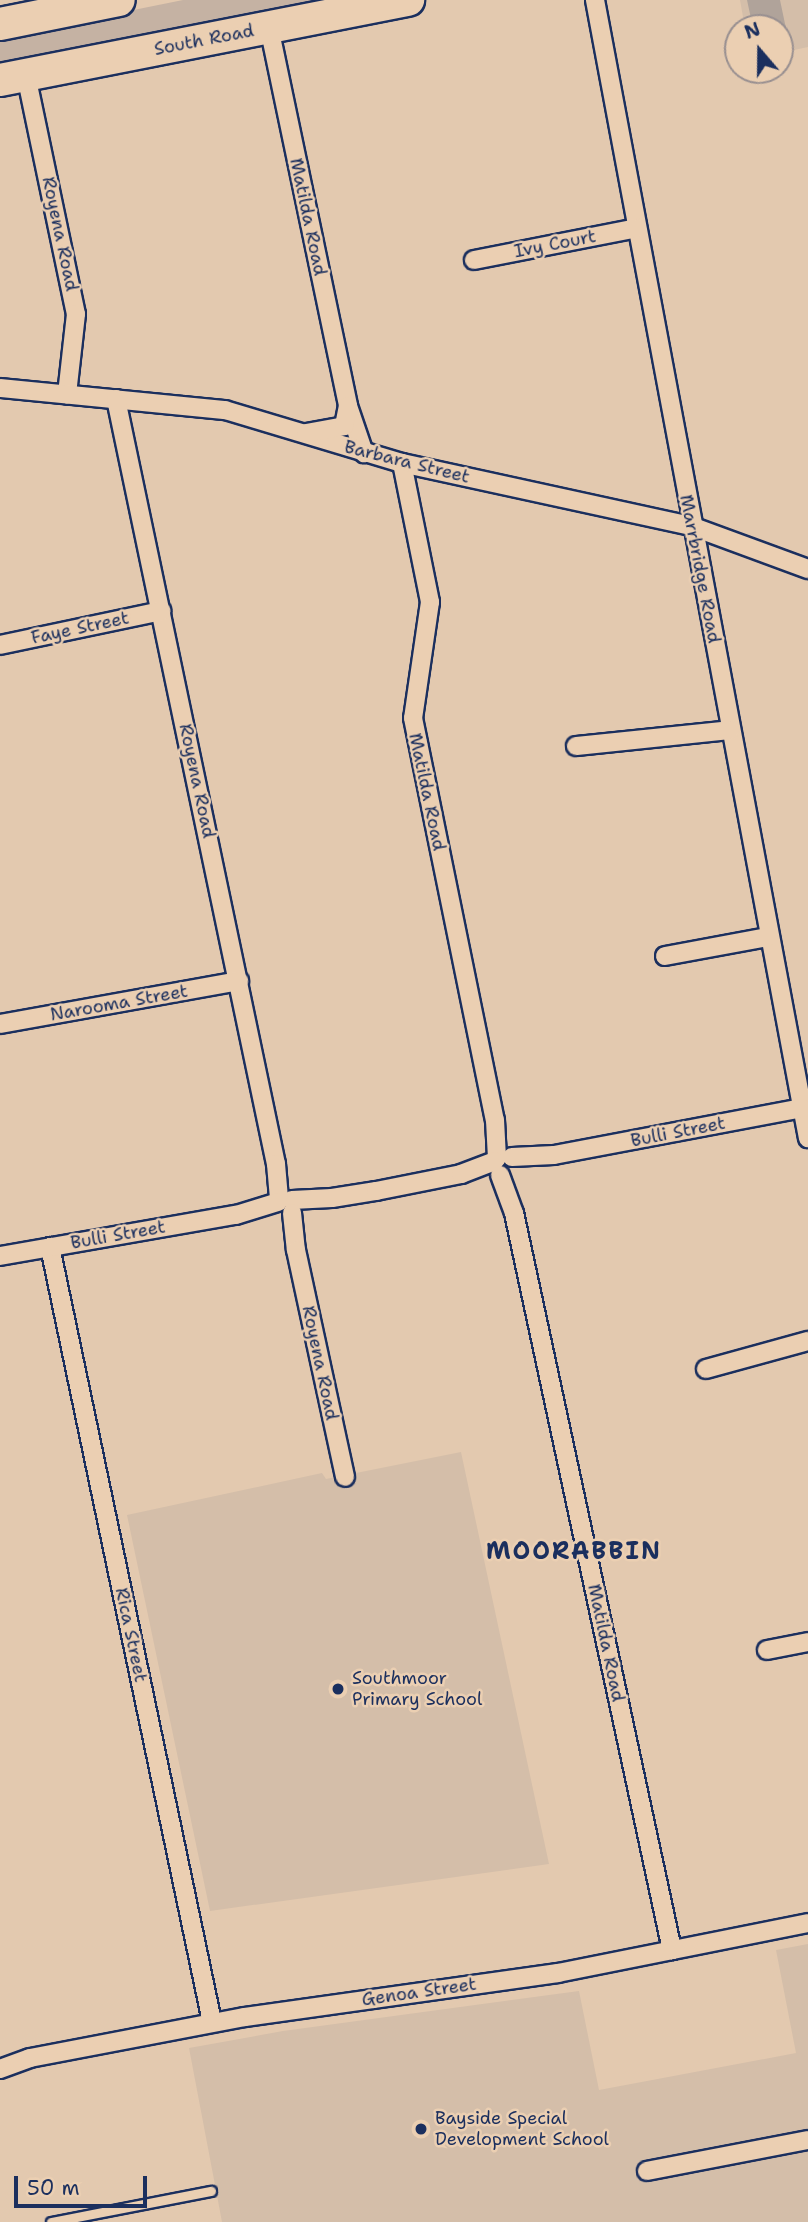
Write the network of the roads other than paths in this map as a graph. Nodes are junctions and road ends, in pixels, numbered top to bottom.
1 (119, 0) edge
2 (408, 0) edge
3 (595, 0) edge
4 (0, 24) edge
5 (269, 27) junction
6 (13, 78) edge
7 (637, 228) junction
8 (474, 260) dead end
9 (0, 388) edge
10 (67, 394) junction
11 (116, 399) junction
12 (348, 406) junction
13 (301, 433) junction
14 (364, 453) junction
15 (402, 463) junction
16 (691, 526) junction
17 (808, 569) edge
18 (161, 611) junction
19 (0, 645) edge
20 (730, 730) junction
21 (576, 746) dead end
22 (768, 937) junction
23 (665, 956) dead end
24 (239, 981) junction
25 (0, 1024) edge
26 (802, 1108) junction
27 (808, 1138) edge
28 (505, 1165) junction
29 (286, 1206) junction
30 (50, 1247) junction
31 (0, 1256) edge
32 (808, 1341) edge
33 (706, 1369) dead end
34 (345, 1477) dead end
35 (808, 1642) edge
36 (767, 1650) dead end
37 (808, 1923) edge
38 (671, 1950) junction
39 (212, 2022) junction
40 (30, 2058) junction
41 (0, 2059) edge
42 (0, 2069) edge
43 (808, 2140) edge
44 (646, 2171) dead end
45 (211, 2191) dead end
46 (51, 2222) edge

1 - 4 highway
2 - 5 highway, South Road
3 - 7 street, Marrbridge Road
5 - 6 highway, South Road
5 - 12 street, Matilda Road
6 - 10 street, Royena Road
7 - 8 street, Ivy Court
7 - 16 street, Marrbridge Road
9 - 10 street, Barbara Street
10 - 11 street, Barbara Street
11 - 13 street, Barbara Street
11 - 18 street, Royena Road
12 - 13 street
12 - 14 street, Matilda Road
13 - 14 street, Barbara Street
14 - 15 street, Barbara Street
15 - 16 street, Barbara Street
15 - 28 street, Matilda Road
16 - 17 street, Barbara Street
16 - 20 street, Marrbridge Road
18 - 19 street, Faye Street
18 - 24 street, Royena Road
20 - 21 street
20 - 22 street, Marrbridge Road
22 - 23 street
22 - 26 street, Marrbridge Road
24 - 25 street, Narooma Street
24 - 29 street, Royena Road
26 - 27 street, Marrbridge Road
26 - 28 street, Bulli Street
28 - 29 street, Bulli Street
28 - 38 street, Matilda Road
29 - 30 street, Bulli Street
29 - 34 street, Royena Road
30 - 31 street, Bulli Street
30 - 39 street, Rica Street
32 - 33 street
35 - 36 street
37 - 38 street, Genoa Street
38 - 39 street, Genoa Street
39 - 40 street, Genoa Street
40 - 41 street, Genoa Street
40 - 42 street, Genoa Street
43 - 44 street
45 - 46 lane

